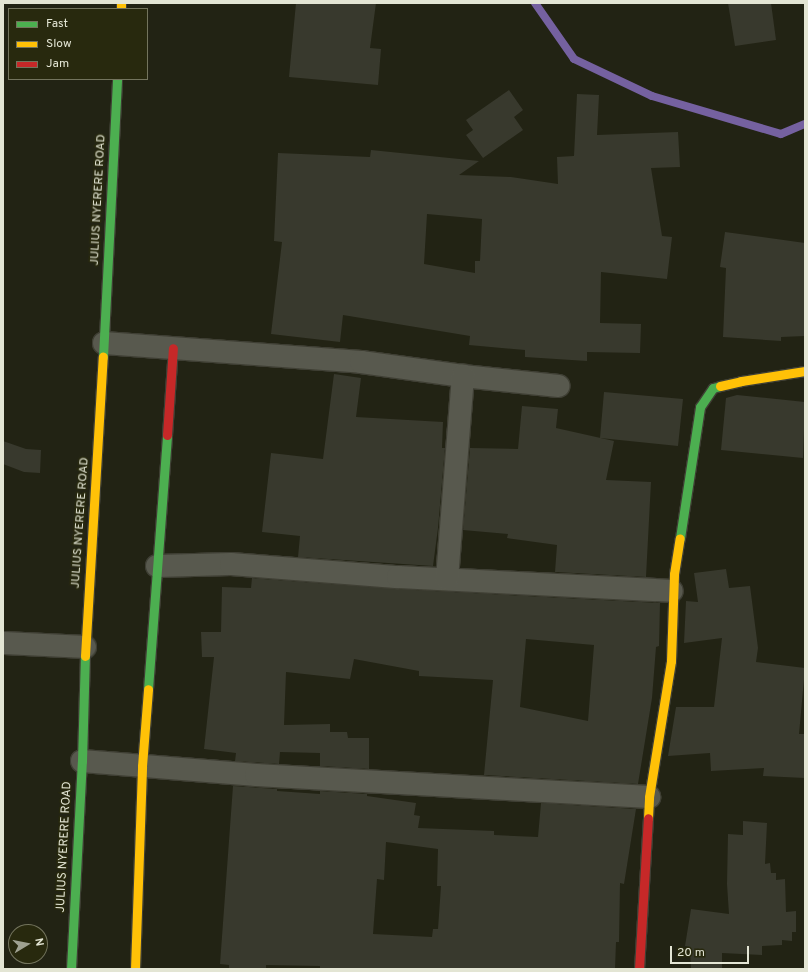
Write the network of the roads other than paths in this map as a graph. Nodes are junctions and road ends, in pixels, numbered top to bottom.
1 (117, 80) edge
2 (104, 343) junction
3 (174, 348) junction
4 (805, 371) edge
5 (463, 376) junction
6 (558, 386) dead end
7 (157, 566) junction
8 (447, 579) junction
9 (672, 591) junction
10 (3, 643) edge
11 (85, 647) junction
12 (82, 761) junction
13 (142, 766) junction
14 (649, 796) junction
15 (70, 969) edge
16 (135, 969) edge
17 (639, 969) edge

1 - 2 main road, JULIUS NYERERE ROAD
2 - 3 street
2 - 11 main road, JULIUS NYERERE ROAD
3 - 5 street
3 - 7 main road
4 - 9 main road
5 - 6 street
5 - 8 street
7 - 8 street
7 - 13 main road
8 - 9 street
9 - 14 main road
10 - 11 street
11 - 12 main road, JULIUS NYERERE ROAD
12 - 13 street
12 - 15 main road, JULIUS NYERERE ROAD
13 - 14 street
13 - 16 main road
14 - 17 main road

